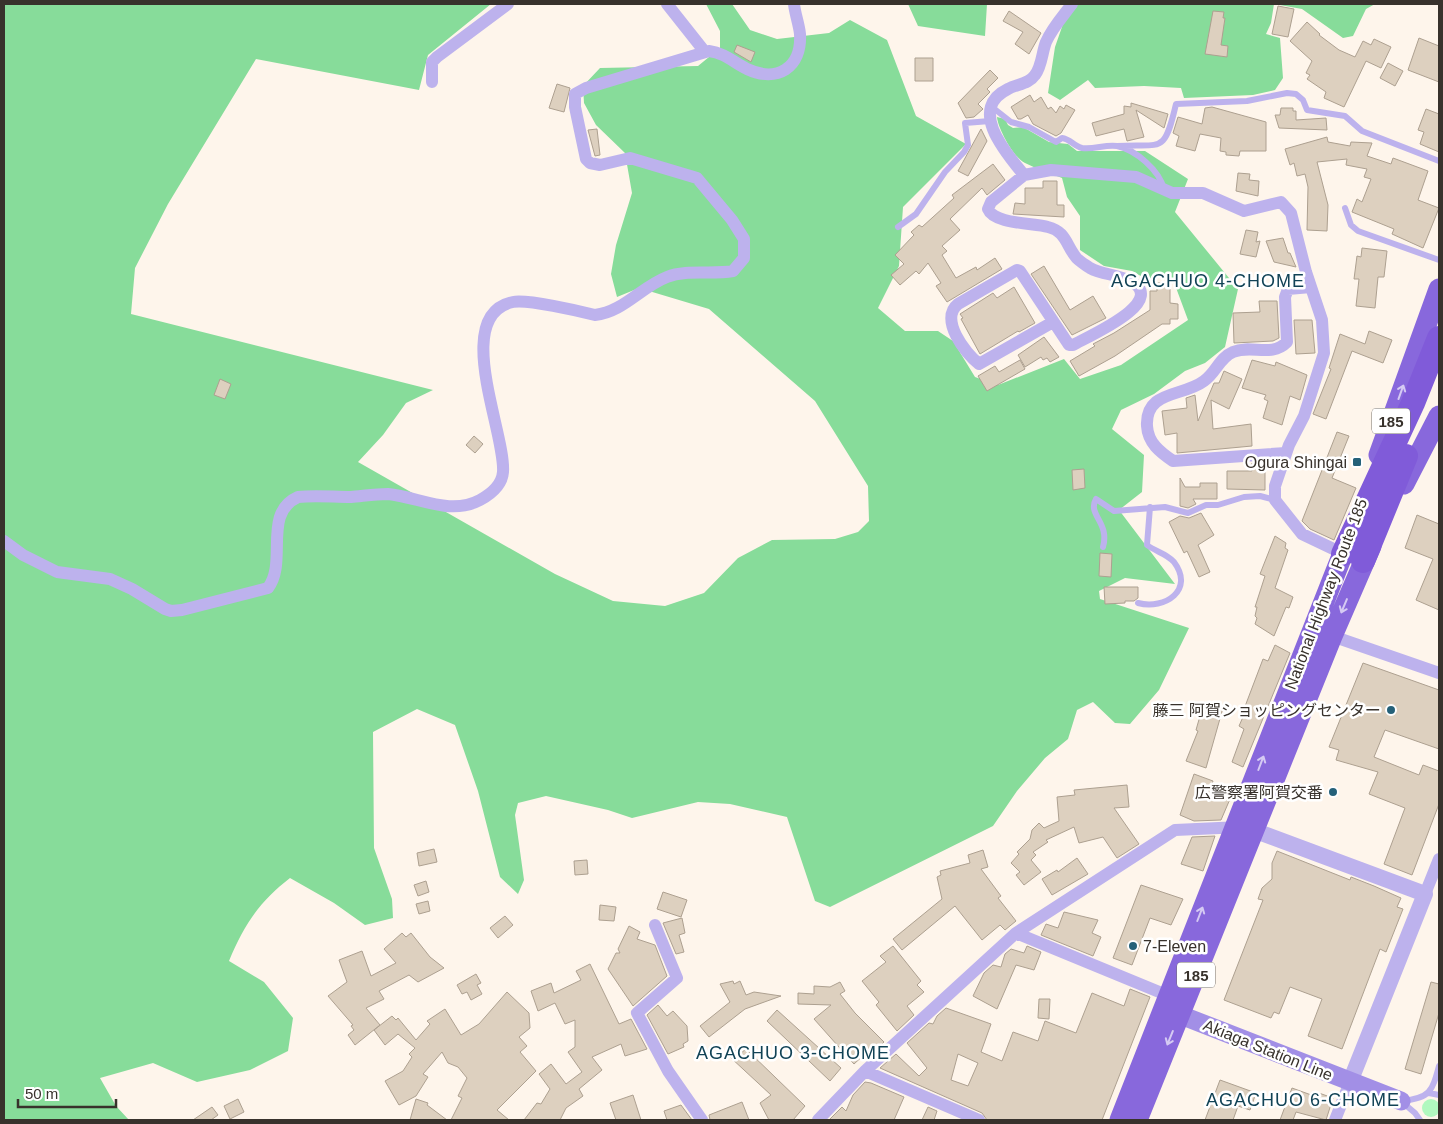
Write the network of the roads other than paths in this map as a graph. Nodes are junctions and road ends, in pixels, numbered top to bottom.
1 (508, 4) edge
2 (667, 4) edge
3 (794, 4) edge
4 (1072, 4) edge
5 (705, 52) junction
6 (432, 82) dead end
7 (991, 106) junction
8 (990, 121) junction
9 (1117, 146) junction
10 (1439, 162) edge
11 (1024, 175) junction
12 (1164, 189) junction
13 (1344, 208) dead end
14 (898, 227) dead end
15 (1439, 260) edge
16 (1311, 287) junction
17 (1439, 289) edge
18 (1053, 322) junction
19 (1439, 338) edge
20 (1439, 373) edge
21 (1439, 416) edge
22 (1286, 453) junction
23 (1275, 500) junction
24 (1150, 507) junction
25 (4, 541) edge
26 (1104, 548) dead end
27 (1353, 557) junction
28 (1138, 603) dead end
29 (1332, 636) junction
30 (1439, 673) edge
31 (1245, 828) junction
32 (1439, 858) edge
33 (1425, 894) junction
34 (656, 925) dead end
35 (1016, 932) junction
36 (1171, 1006) junction
37 (1439, 1066) edge
38 (866, 1071) junction
39 (1350, 1082) junction
40 (1429, 1093) junction
41 (1439, 1095) edge
42 (1401, 1101) junction
43 (960, 1117) edge
44 (702, 1120) edge
45 (818, 1120) edge
46 (979, 1120) edge
47 (1120, 1120) edge
48 (1137, 1120) edge
49 (1335, 1120) edge
50 (1420, 1120) edge

1 - 6 street
2 - 5 street
3 - 5 street
4 - 7 street
5 - 25 street
7 - 8 street
7 - 9 lane
8 - 11 street
8 - 14 lane
9 - 10 lane
9 - 12 lane
11 - 12 street
11 - 18 street
12 - 16 street
13 - 15 lane
16 - 22 street
16 - 22 street
27 -> 17 highway, National Highway Route 185 / 185
18 - 18 street
19 - 27 highway
20 - 27 highway
21 - 27 highway, National Highway Route 185 / 185
22 - 23 street
23 - 24 lane
23 - 27 street
24 - 26 lane
24 - 28 lane
27 -> 29 highway, National Highway Route 185 / 185
31 -> 27 highway, National Highway Route 185 / 185
29 - 30 street
29 - 31 highway, National Highway Route 185 / 185
31 - 33 street
31 - 35 street
31 - 36 highway, National Highway Route 185 / 185
32 - 33 street
33 - 39 street
34 - 44 street
35 - 36 street
35 - 38 street
36 - 39 main road, Akiaga Station Line
36 - 47 highway, National Highway Route 185 / 185
36 -> 48 highway, National Highway Route 185 / 185
37 - 40 lane
38 - 43 street
38 - 45 street
39 - 42 main road, Akiaga Station Line
39 - 49 street
40 - 41 lane
40 - 42 lane
42 - 50 lane
43 - 46 street

